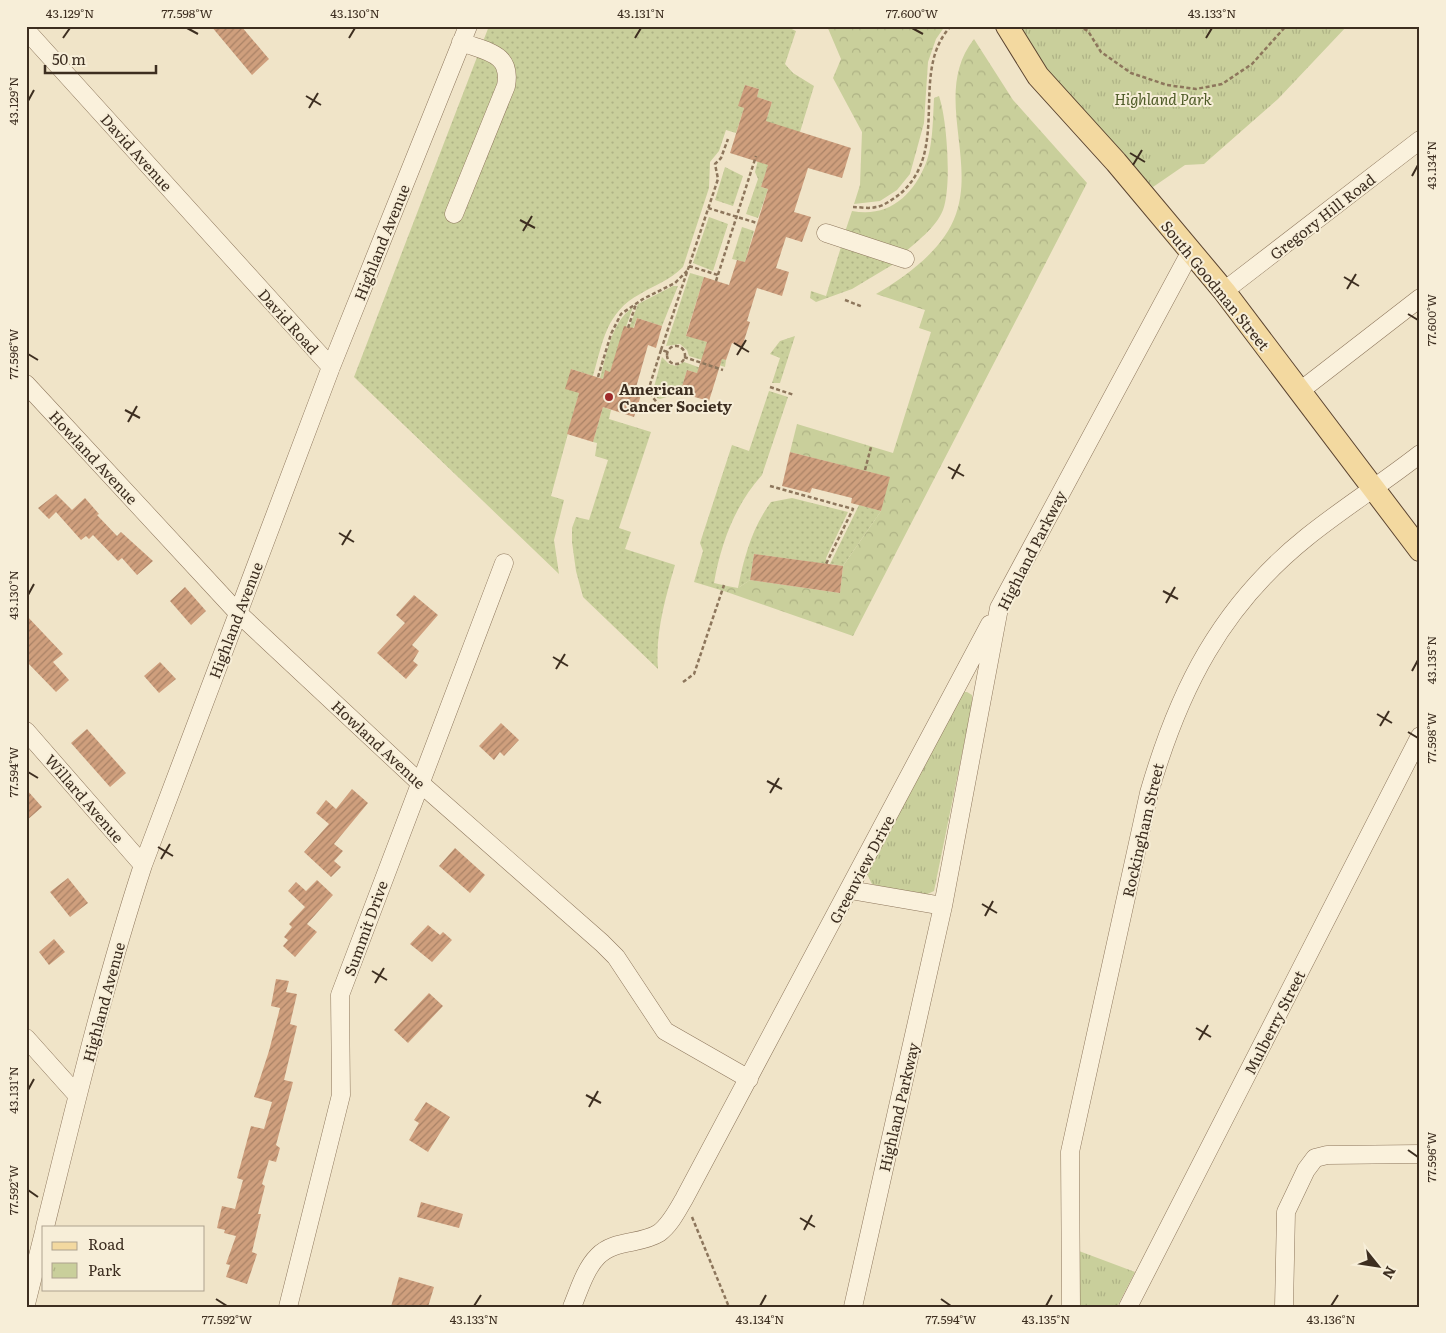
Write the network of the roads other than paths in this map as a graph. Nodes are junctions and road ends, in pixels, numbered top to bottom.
1 (1007, 26) edge
2 (26, 30) edge
3 (465, 34) edge
4 (1420, 140) edge
5 (454, 214) dead end
6 (826, 233) dead end
7 (1191, 251) junction
8 (905, 259) dead end
9 (247, 274) joint
10 (1224, 291) junction
11 (1420, 298) edge
12 (331, 367) junction
13 (26, 384) edge
14 (1300, 391) junction
15 (1420, 454) edge
16 (1374, 489) junction
17 (1420, 550) edge
18 (504, 563) dead end
19 (999, 608) junction
20 (238, 613) junction
21 (26, 731) edge
22 (1420, 736) edge
23 (419, 782) junction
24 (143, 865) junction
25 (850, 890) junction
26 (943, 906) junction
27 (26, 1038) edge
28 (749, 1079) junction
29 (77, 1095) junction
30 (1420, 1154) edge
31 (45, 1226) edge
32 (42, 1240) edge
33 (26, 1304) edge
34 (288, 1307) edge
35 (572, 1307) edge
36 (853, 1307) edge
37 (1071, 1307) edge
38 (1128, 1307) edge
39 (1284, 1307) edge

1 - 7 main road, South Goodman Street
2 - 9 street, David Avenue
3 - 5 street
3 - 12 street, Highland Avenue
4 - 10 street, Gregory Hill Road
6 - 8 street
7 - 10 main road, South Goodman Street
7 - 19 street, Highland Parkway
9 - 12 street, David Road
10 - 14 main road, South Goodman Street
11 - 14 street
12 - 20 street, Highland Avenue
13 - 20 street, Howland Avenue
14 - 16 main road, South Goodman Street
15 - 16 street, Rockingham Street
16 - 17 main road, South Goodman Street
16 - 37 street, Rockingham Street
18 - 23 street, Summit Drive
19 - 25 street, Greenview Drive
19 - 26 street, Highland Parkway
20 - 23 street, Howland Avenue
20 - 24 street, Highland Avenue
21 - 24 street, Willard Avenue
22 - 38 street, Mulberry Street
23 - 28 street, Howland Avenue
23 - 34 street, Summit Drive
24 - 29 street, Highland Avenue
25 - 26 street
25 - 28 street, Greenview Drive
26 - 36 street, Highland Parkway
27 - 29 street
28 - 35 street, Greenview Drive
29 - 31 street, Highland Avenue
30 - 39 street
32 - 33 street

